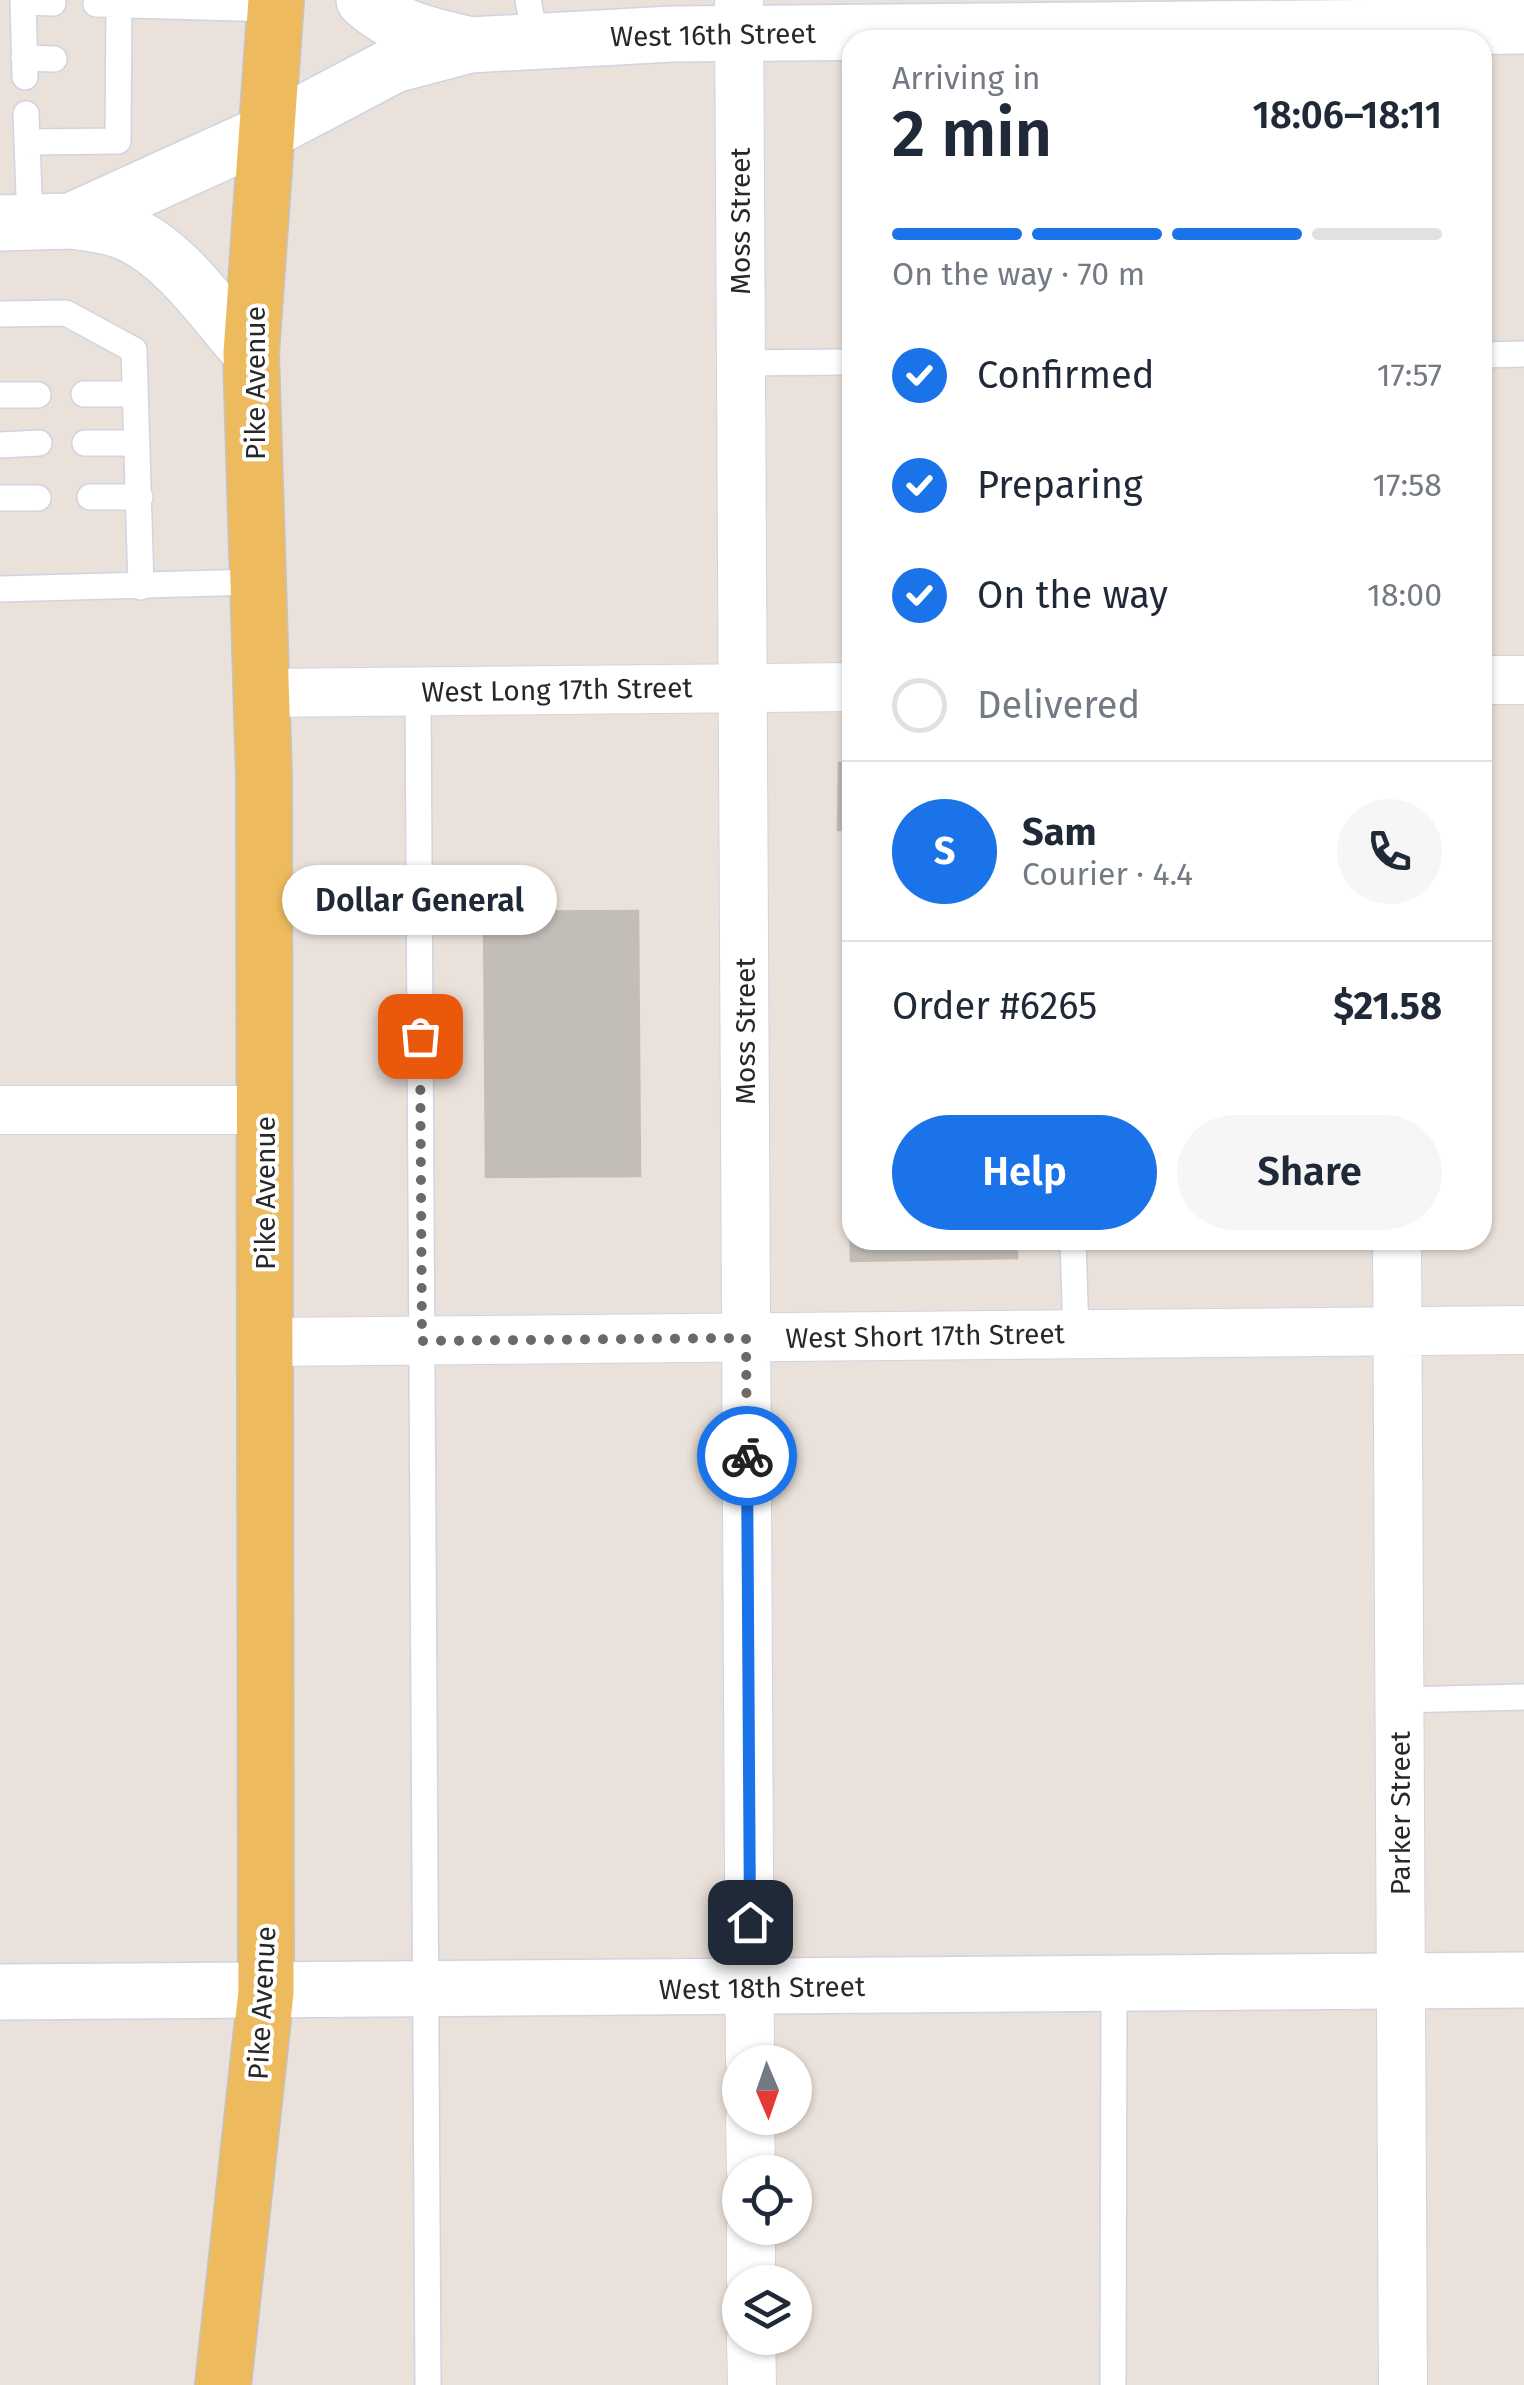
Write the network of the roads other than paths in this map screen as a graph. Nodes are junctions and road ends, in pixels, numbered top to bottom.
1 (364, 0) edge
2 (22, 1) edge
3 (53, 3) dead end
4 (111, 3) edge
5 (275, 4) edge
6 (739, 17) edge
7 (532, 20) edge
8 (1392, 22) edge
9 (1524, 26) edge
10 (924, 30) edge
11 (1214, 30) edge
12 (470, 45) junction
13 (54, 58) dead end
14 (26, 114) dead end
15 (267, 132) junction
16 (27, 142) junction
17 (34, 222) edge
18 (0, 314) edge
19 (251, 353) junction
20 (1492, 354) edge
21 (1524, 354) edge
22 (842, 362) edge
23 (741, 363) junction
24 (0, 394) edge
25 (84, 394) dead end
26 (135, 394) junction
27 (38, 395) dead end
28 (137, 442) junction
29 (39, 443) dead end
30 (85, 443) dead end
31 (0, 445) edge
32 (140, 496) junction
33 (90, 497) dead end
34 (0, 498) edge
35 (38, 498) dead end
36 (259, 582) junction
37 (141, 586) junction
38 (0, 590) edge
39 (1492, 680) edge
40 (1524, 680) edge
41 (842, 687) edge
42 (743, 688) junction
43 (261, 692) junction
44 (418, 692) junction
45 (0, 1110) edge
46 (265, 1110) junction
47 (1073, 1250) edge
48 (1398, 1250) edge
49 (1524, 1330) edge
50 (1398, 1332) junction
51 (1076, 1334) junction
52 (746, 1338) junction
53 (422, 1341) junction
54 (265, 1342) junction
55 (1524, 1698) edge
56 (1400, 1700) junction
57 (1524, 1980) edge
58 (1401, 1981) junction
59 (1114, 1984) junction
60 (750, 1988) junction
61 (426, 1991) junction
62 (0, 1992) edge
63 (266, 1992) junction
64 (750, 2045) edge
65 (752, 2355) edge
66 (223, 2385) edge
67 (428, 2385) edge
68 (752, 2385) edge
69 (1113, 2385) edge
70 (1403, 2385) edge

1 - 12 street
2 - 3 lane
2 - 13 lane
4 - 5 lane
4 - 16 lane
5 - 15 main road, Pike Avenue
6 - 7 street, West 16th Street
6 - 10 street, West 16th Street
6 - 23 street, Moss Street
7 - 12 street, West 16th Street
8 - 9 street, West 16th Street
8 - 11 street, West 16th Street
12 - 15 street, West 16th Street
14 - 16 lane
15 - 17 street, West 16th Street
15 - 19 main road, Pike Avenue
16 - 17 lane
17 - 19 street
18 - 26 lane
19 - 36 main road, Pike Avenue
20 - 21 lane
22 - 23 lane
23 - 42 street, Moss Street
24 - 27 lane
25 - 26 lane
26 - 28 lane
28 - 30 lane
28 - 32 lane
29 - 31 lane
32 - 33 lane
32 - 37 lane
34 - 35 lane
36 - 37 lane
36 - 43 main road, Pike Avenue
37 - 38 lane
39 - 40 street
41 - 42 street, West Long 17th Street
42 - 44 street, West Long 17th Street
42 - 52 street, Moss Street
43 - 44 street, West Long 17th Street
43 - 46 main road, Pike Avenue
44 - 53 lane
45 - 46 street
46 - 54 main road, Pike Avenue
47 - 51 lane
48 - 50 street, Parker Street
49 - 50 street, West Short 17th Street
50 - 51 street, West Short 17th Street
50 - 56 street, Parker Street
51 - 52 street, West Short 17th Street
52 - 53 street, West Short 17th Street
52 - 60 street, Moss Street
53 - 54 street, West Short 17th Street
53 - 61 lane
54 - 63 main road, Pike Avenue
55 - 56 lane
56 - 58 street, Parker Street
57 - 58 street, West 18th Street
58 - 59 street, West 18th Street
58 - 70 street, Parker Street
59 - 60 street, West 18th Street
59 - 69 lane
60 - 61 street, West 18th Street
60 - 64 street, Moss Street
61 - 63 street, West 18th Street
61 - 67 lane
62 - 63 street, West 18th Street
63 - 66 main road, Pike Avenue
65 - 68 street

